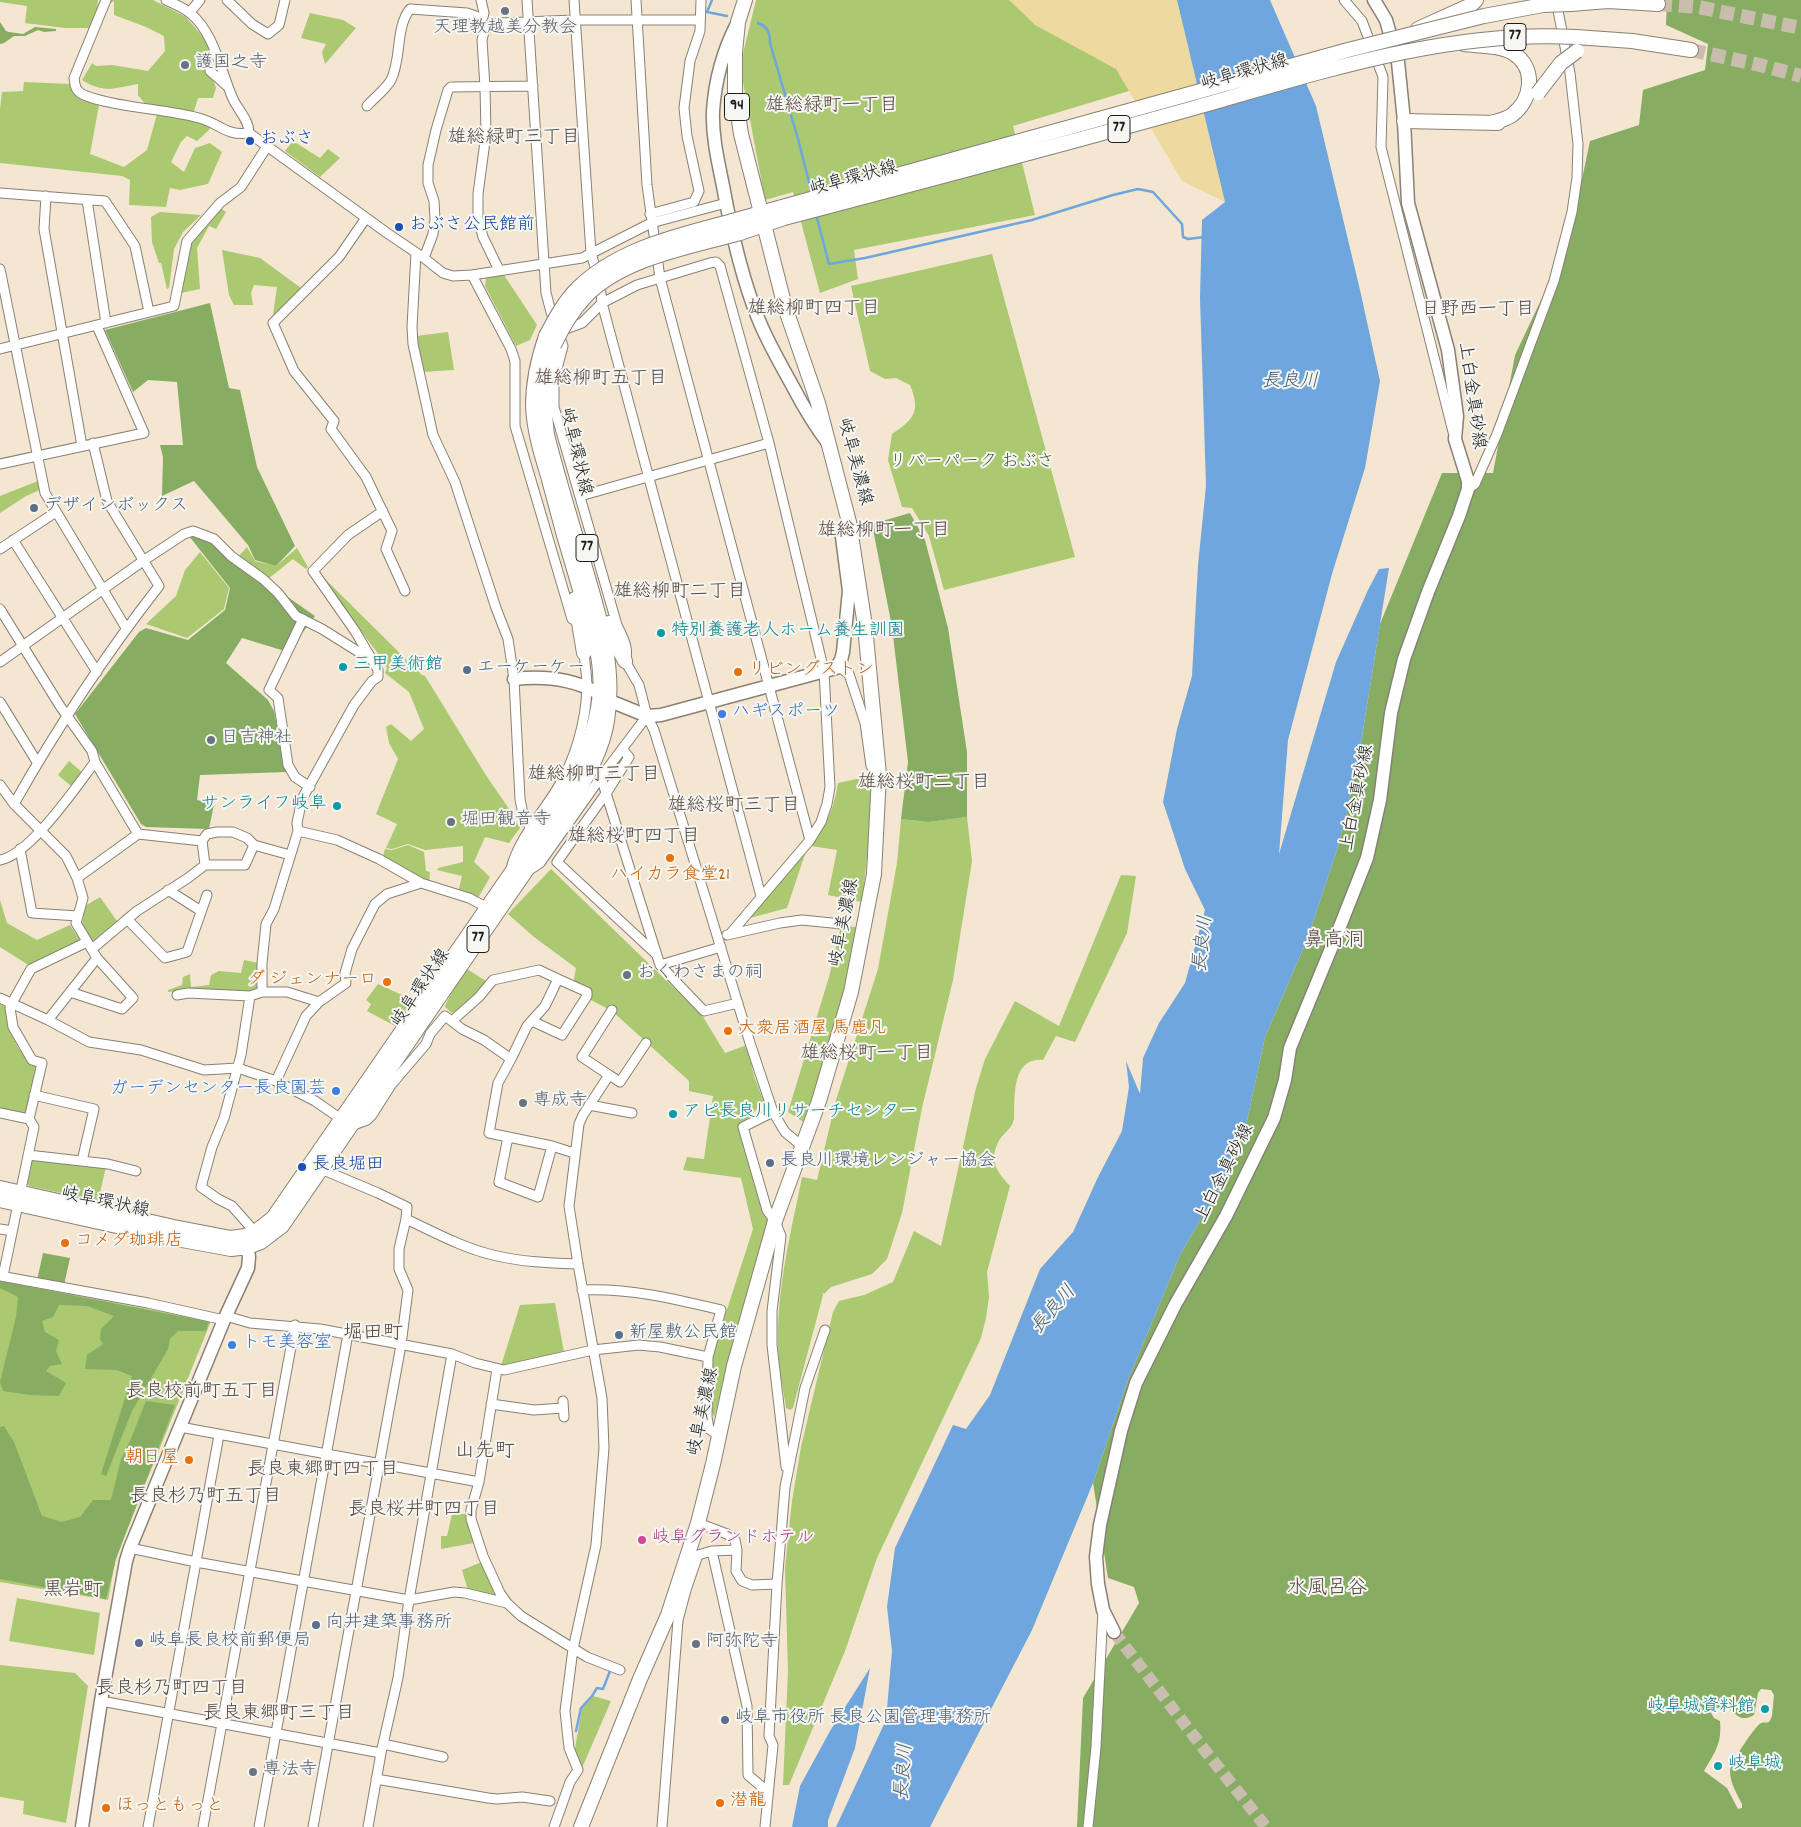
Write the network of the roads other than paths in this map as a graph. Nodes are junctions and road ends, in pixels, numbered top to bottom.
1 (106, 0) edge
2 (166, 0) edge
3 (200, 0) edge
4 (227, 0) edge
5 (285, 0) edge
6 (482, 0) edge
7 (527, 0) edge
8 (574, 0) edge
9 (636, 0) edge
10 (700, 0) edge
11 (745, 0) edge
12 (1344, 0) edge
13 (1374, 0) edge
14 (1476, 0) edge
15 (1556, 0) edge
16 (1605, 1) edge
17 (1658, 4) dead end
18 (190, 12) junction
19 (574, 20) junction
20 (700, 20) junction
21 (636, 21) junction
22 (530, 22) junction
23 (738, 22) junction
24 (1399, 37) junction
25 (1454, 43) junction
26 (1576, 44) junction
27 (1691, 50) tunnel mouth
28 (210, 71) dead end
29 (227, 86) junction
30 (534, 86) junction
31 (485, 87) junction
32 (1534, 92) junction
33 (367, 106) dead end
34 (1404, 121) junction
35 (249, 133) junction
36 (268, 145) junction
37 (0, 194) edge
38 (46, 196) junction
39 (87, 200) junction
40 (726, 203) junction
41 (783, 213) junction
42 (366, 218) junction
43 (651, 218) junction
44 (762, 219) junction
45 (591, 253) junction
46 (420, 255) junction
47 (544, 264) junction
48 (0, 270) edge
49 (499, 270) junction
50 (472, 274) junction
51 (660, 278) junction
52 (602, 303) junction
53 (149, 312) junction
54 (101, 324) junction
55 (63, 334) junction
56 (553, 338) junction
57 (16, 345) junction
58 (0, 349) edge
59 (541, 433) junction
60 (1455, 439) junction
61 (93, 443) junction
62 (769, 443) junction
63 (830, 445) junction
64 (82, 446) junction
65 (38, 456) junction
66 (709, 460) junction
67 (0, 464) edge
68 (649, 477) junction
69 (1468, 489) junction
70 (580, 496) junction
71 (383, 510) junction
72 (56, 512) junction
73 (849, 522) junction
74 (13, 540) junction
75 (0, 549) edge
76 (143, 561) junction
77 (104, 589) junction
78 (406, 591) dead end
79 (0, 610) edge
80 (64, 618) junction
81 (303, 619) junction
82 (126, 628) junction
83 (24, 646) junction
84 (584, 653) junction
85 (372, 660) junction
86 (625, 661) junction
87 (0, 662) edge
88 (830, 670) junction
89 (97, 672) junction
90 (514, 679) junction
91 (769, 686) junction
92 (590, 689) junction
93 (0, 702) edge
94 (615, 702) dead end
95 (709, 703) junction
96 (68, 716) junction
97 (647, 716) junction
98 (622, 749) junction
99 (37, 762) junction
100 (95, 762) junction
101 (879, 775) junction
102 (601, 777) junction
103 (0, 785) edge
104 (310, 787) junction
105 (607, 792) junction
106 (14, 804) junction
107 (530, 827) junction
108 (42, 831) junction
109 (298, 831) junction
110 (138, 834) junction
111 (810, 840) junction
112 (202, 841) junction
113 (254, 845) junction
114 (20, 849) junction
115 (290, 855) junction
116 (0, 860) edge
117 (205, 865) junction
118 (517, 873) junction
119 (77, 878) junction
120 (422, 883) junction
121 (168, 890) junction
122 (207, 895) dead end
123 (761, 896) junction
124 (486, 907) junction
125 (201, 911) junction
126 (78, 916) junction
127 (127, 919) junction
128 (842, 924) dead end
129 (730, 934) junction
130 (718, 938) junction
131 (89, 946) junction
132 (721, 947) junction
133 (657, 954) junction
134 (97, 958) junction
135 (660, 965) junction
136 (456, 972) junction
137 (558, 979) junction
138 (70, 992) junction
139 (262, 992) junction
140 (177, 995) dead end
141 (250, 996) junction
142 (0, 998) edge
143 (319, 1002) junction
144 (12, 1003) junction
145 (738, 1003) junction
146 (612, 1010) dead end
147 (448, 1019) junction
148 (48, 1020) junction
149 (422, 1021) junction
150 (532, 1021) junction
151 (646, 1043) dead end
152 (511, 1059) junction
153 (238, 1068) junction
154 (609, 1075) junction
155 (276, 1080) junction
156 (34, 1095) junction
157 (589, 1105) junction
158 (773, 1112) junction
159 (0, 1113) edge
160 (632, 1113) dead end
161 (29, 1119) junction
162 (346, 1122) junction
163 (508, 1137) junction
164 (552, 1146) junction
165 (803, 1147) junction
166 (574, 1153) junction
167 (28, 1155) junction
168 (82, 1161) junction
169 (321, 1169) junction
170 (136, 1171) dead end
171 (0, 1188) edge
172 (18, 1198) junction
173 (0, 1200) edge
174 (406, 1219) junction
175 (775, 1221) junction
176 (0, 1229) edge
177 (12, 1231) junction
178 (250, 1238) junction
179 (578, 1264) junction
180 (1, 1276) edge
181 (582, 1290) junction
182 (225, 1318) junction
183 (295, 1326) junction
184 (825, 1330) dead end
185 (348, 1334) junction
186 (401, 1345) junction
187 (593, 1350) junction
188 (452, 1354) junction
189 (708, 1357) junction
190 (498, 1369) junction
191 (492, 1404) junction
192 (563, 1408) dead end
193 (180, 1428) junction
194 (219, 1435) junction
195 (718, 1435) junction
196 (273, 1444) junction
197 (327, 1454) junction
198 (379, 1464) junction
199 (431, 1473) junction
200 (786, 1475) junction
201 (479, 1482) junction
202 (698, 1523) junction
203 (130, 1548) junction
204 (737, 1550) junction
205 (712, 1551) junction
206 (196, 1562) junction
207 (250, 1572) junction
208 (303, 1582) junction
209 (777, 1584) junction
210 (355, 1591) junction
211 (409, 1600) junction
212 (507, 1604) junction
213 (1103, 1610) junction
214 (1114, 1632) tunnel mouth
215 (573, 1649) junction
216 (620, 1670) dead end
217 (101, 1701) junction
218 (168, 1713) junction
219 (222, 1723) junction
220 (276, 1733) junction
221 (328, 1743) junction
222 (382, 1749) junction
223 (443, 1757) dead end
224 (376, 1779) junction
225 (768, 1792) junction
226 (550, 1800) dead end
227 (82, 1827) edge
228 (148, 1827) edge
229 (204, 1827) edge
230 (258, 1827) edge
231 (313, 1827) edge
232 (368, 1827) edge
233 (554, 1827) edge
234 (581, 1827) edge
235 (662, 1827) edge
236 (765, 1827) edge
237 (1088, 1827) edge

1 - 35 street
2 - 18 street
3 - 18 street
4 - 5 street
6 - 33 street
7 - 22 street
8 - 19 street
9 - 21 street
10 - 20 street
11 - 23 main road, 岐阜美濃線 / 94
12 - 60 street
13 - 34 main road, 上白金真砂線
14 - 24 main road, 77, bridge
15 - 69 street
16 - 17 main road, 岐阜環状線 / 77
16 - 24 main road, 岐阜環状線 / 77, bridge
18 - 29 street
19 - 21 street
19 - 22 street
19 - 45 street
20 - 21 street
20 - 43 street
21 - 43 street
22 - 30 street
22 - 31 street
23 - 40 main road
23 - 44 main road, 岐阜美濃線 / 94
24 - 41 main road, 岐阜環状線 / 77, bridge
25 - 26 main road, 岐阜環状線 / 77, bridge
25 - 32 main road, 77, bridge
25 - 41 main road, 岐阜環状線 / 77, bridge
26 - 27 main road, 岐阜環状線 / 77
26 - 32 main road, bridge
28 - 29 street
29 - 35 street
30 - 31 street
30 - 47 street
31 - 46 street
31 - 49 street
32 - 34 main road
34 - 60 main road, 上白金真砂線
35 - 36 street
36 - 42 street
36 - 53 street
37 - 38 street
38 - 39 street
38 - 55 street
39 - 53 street
39 - 54 street
40 - 43 street
40 - 63 main road
41 - 44 main road, 岐阜環状線 / 77
42 - 46 street
42 - 71 street
43 - 45 street
43 - 51 street
44 - 56 main road, 岐阜環状線 / 77, bridge
44 - 63 main road, 岐阜美濃線 / 94
45 - 47 street
45 - 52 street
46 - 50 street
46 - 90 street
47 - 49 street
47 - 56 street
48 - 57 street
49 - 50 street
50 - 84 street
51 - 52 street
51 - 62 street
51 - 66 street
52 - 56 street
52 - 68 street
53 - 54 street
54 - 55 street
54 - 61 street
55 - 57 street
55 - 64 street
56 - 59 main road, 岐阜環状線 / 77
56 - 70 street
57 - 58 street
57 - 65 street
59 - 84 main road, 77
59 - 86 main road, 77
59 - 118 main road, 岐阜環状線 / 77
60 - 69 main road, 上白金真砂線
61 - 64 street
61 - 76 street
62 - 66 street
62 - 88 street
63 - 73 main road, 岐阜美濃線 / 94
64 - 65 street
65 - 67 street
65 - 72 street
66 - 68 street
66 - 91 street
68 - 70 street
68 - 95 street
69 - 213 main road, 上白金真砂線
70 - 86 street
71 - 78 street
71 - 85 street
72 - 74 street
72 - 77 street
73 - 88 main road
73 - 101 main road, 岐阜美濃線 / 94
74 - 75 street
74 - 80 street
76 - 77 street
76 - 81 street
76 - 82 street
77 - 80 street
77 - 82 street
79 - 83 street
80 - 83 street
80 - 89 street
81 - 85 street
81 - 104 street
82 - 89 street
83 - 87 street
83 - 96 street
84 - 92 street
85 - 104 street
86 - 97 street
88 - 91 main road
88 - 101 street
88 - 111 street
89 - 96 street
90 - 92 main road
90 - 107 street
91 - 95 main road
91 - 111 street
92 - 107 street
93 - 99 street
94 - 97 main road
95 - 97 main road
95 - 123 street
96 - 99 street
96 - 100 street
97 - 98 street
97 - 130 street
98 - 102 street
98 - 105 street
99 - 106 street
100 - 108 street
100 - 110 street
101 - 165 main road, 岐阜美濃線 / 94
102 - 105 street
102 - 118 street
103 - 106 street
104 - 109 street
105 - 133 street
105 - 133 street
106 - 108 street
107 - 118 street
108 - 114 street
108 - 119 street
109 - 115 street
109 - 120 street
110 - 112 street
110 - 119 street
111 - 123 street
112 - 113 street
112 - 117 street
113 - 115 street
113 - 117 street
114 - 116 street
114 - 126 street
115 - 139 street
117 - 121 street
118 - 124 main road, 岐阜環状線 / 77
118 - 136 main road, 岐阜環状線 / 77
119 - 126 street
120 - 124 street
120 - 143 street
121 - 125 street
121 - 127 street
122 - 125 street
123 - 129 street
124 - 162 main road, 岐阜環状線 / 77
125 - 127 street
126 - 131 street
127 - 131 street
128 - 129 street
129 - 130 street
130 - 132 street
131 - 134 street
131 - 144 street
132 - 135 street
132 - 145 street
133 - 135 street
134 - 138 street
134 - 138 street
135 - 145 street
136 - 147 street
136 - 149 main road, 岐阜環状線 / 77
137 - 147 street
137 - 150 street
137 - 150 street
138 - 148 street
139 - 141 street
139 - 143 street
140 - 141 street
141 - 153 street
142 - 144 street
143 - 155 street
144 - 148 street
144 - 156 street
145 - 158 street
146 - 154 street
147 - 149 street
147 - 152 street
147 - 162 street
148 - 153 street
149 - 162 main road, 岐阜環状線 / 77
150 - 152 street
151 - 154 street
152 - 163 street
153 - 155 street
153 - 178 street
154 - 157 street
155 - 162 street
156 - 161 street
156 - 168 street
157 - 160 street
157 - 166 street
158 - 165 street
158 - 175 street
159 - 161 street
161 - 167 street
162 - 169 main road, 岐阜環状線 / 77
162 - 178 main road, 岐阜環状線 / 77
163 - 164 street
163 - 164 street
164 - 166 street
165 - 175 main road, 岐阜美濃線 / 94
166 - 179 street
167 - 168 street
167 - 172 street
168 - 170 street
169 - 174 street
169 - 178 main road, 岐阜環状線 / 77
171 - 172 main road, 岐阜環状線 / 77
172 - 173 main road, 岐阜環状線 / 77
172 - 177 street
172 - 178 main road, 岐阜環状線 / 77
174 - 179 street
174 - 186 street
175 - 195 main road, 岐阜美濃線 / 94
175 - 200 street
176 - 177 street
177 - 180 street
178 - 182 main road
179 - 181 street
180 - 182 street
181 - 187 street
181 - 189 street
182 - 183 street
182 - 193 main road
183 - 185 street
183 - 196 street
184 - 200 street
185 - 186 street
185 - 197 street
186 - 188 street
186 - 198 street
187 - 189 street
187 - 190 street
187 - 215 street
188 - 190 street
188 - 199 street
189 - 195 street
190 - 191 street
191 - 192 street
191 - 201 street
193 - 194 street
193 - 203 main road
194 - 196 street
194 - 206 street
195 - 202 main road, 岐阜美濃線 / 94
196 - 197 street
196 - 207 street
197 - 198 street
197 - 208 street
198 - 199 street
198 - 210 street
199 - 201 street
199 - 211 street
200 - 209 street
201 - 212 street
202 - 204 street
202 - 234 main road, 岐阜美濃線 / 94
203 - 206 street
203 - 217 main road
204 - 205 street
204 - 209 street
205 - 225 street
205 - 235 street
206 - 207 street
206 - 218 street
207 - 208 street
207 - 219 street
208 - 210 street
208 - 220 street
209 - 225 street
210 - 211 street
210 - 221 street
211 - 212 street
211 - 222 street
212 - 215 street
213 - 214 main road, 上白金真砂線
213 - 237 street
215 - 216 street
215 - 233 street
217 - 218 street
217 - 227 main road
218 - 219 street
218 - 228 street
219 - 220 street
219 - 229 street
220 - 221 street
220 - 230 street
221 - 222 street
221 - 231 street
222 - 223 street
222 - 224 street
224 - 226 street
224 - 232 street
225 - 236 street

